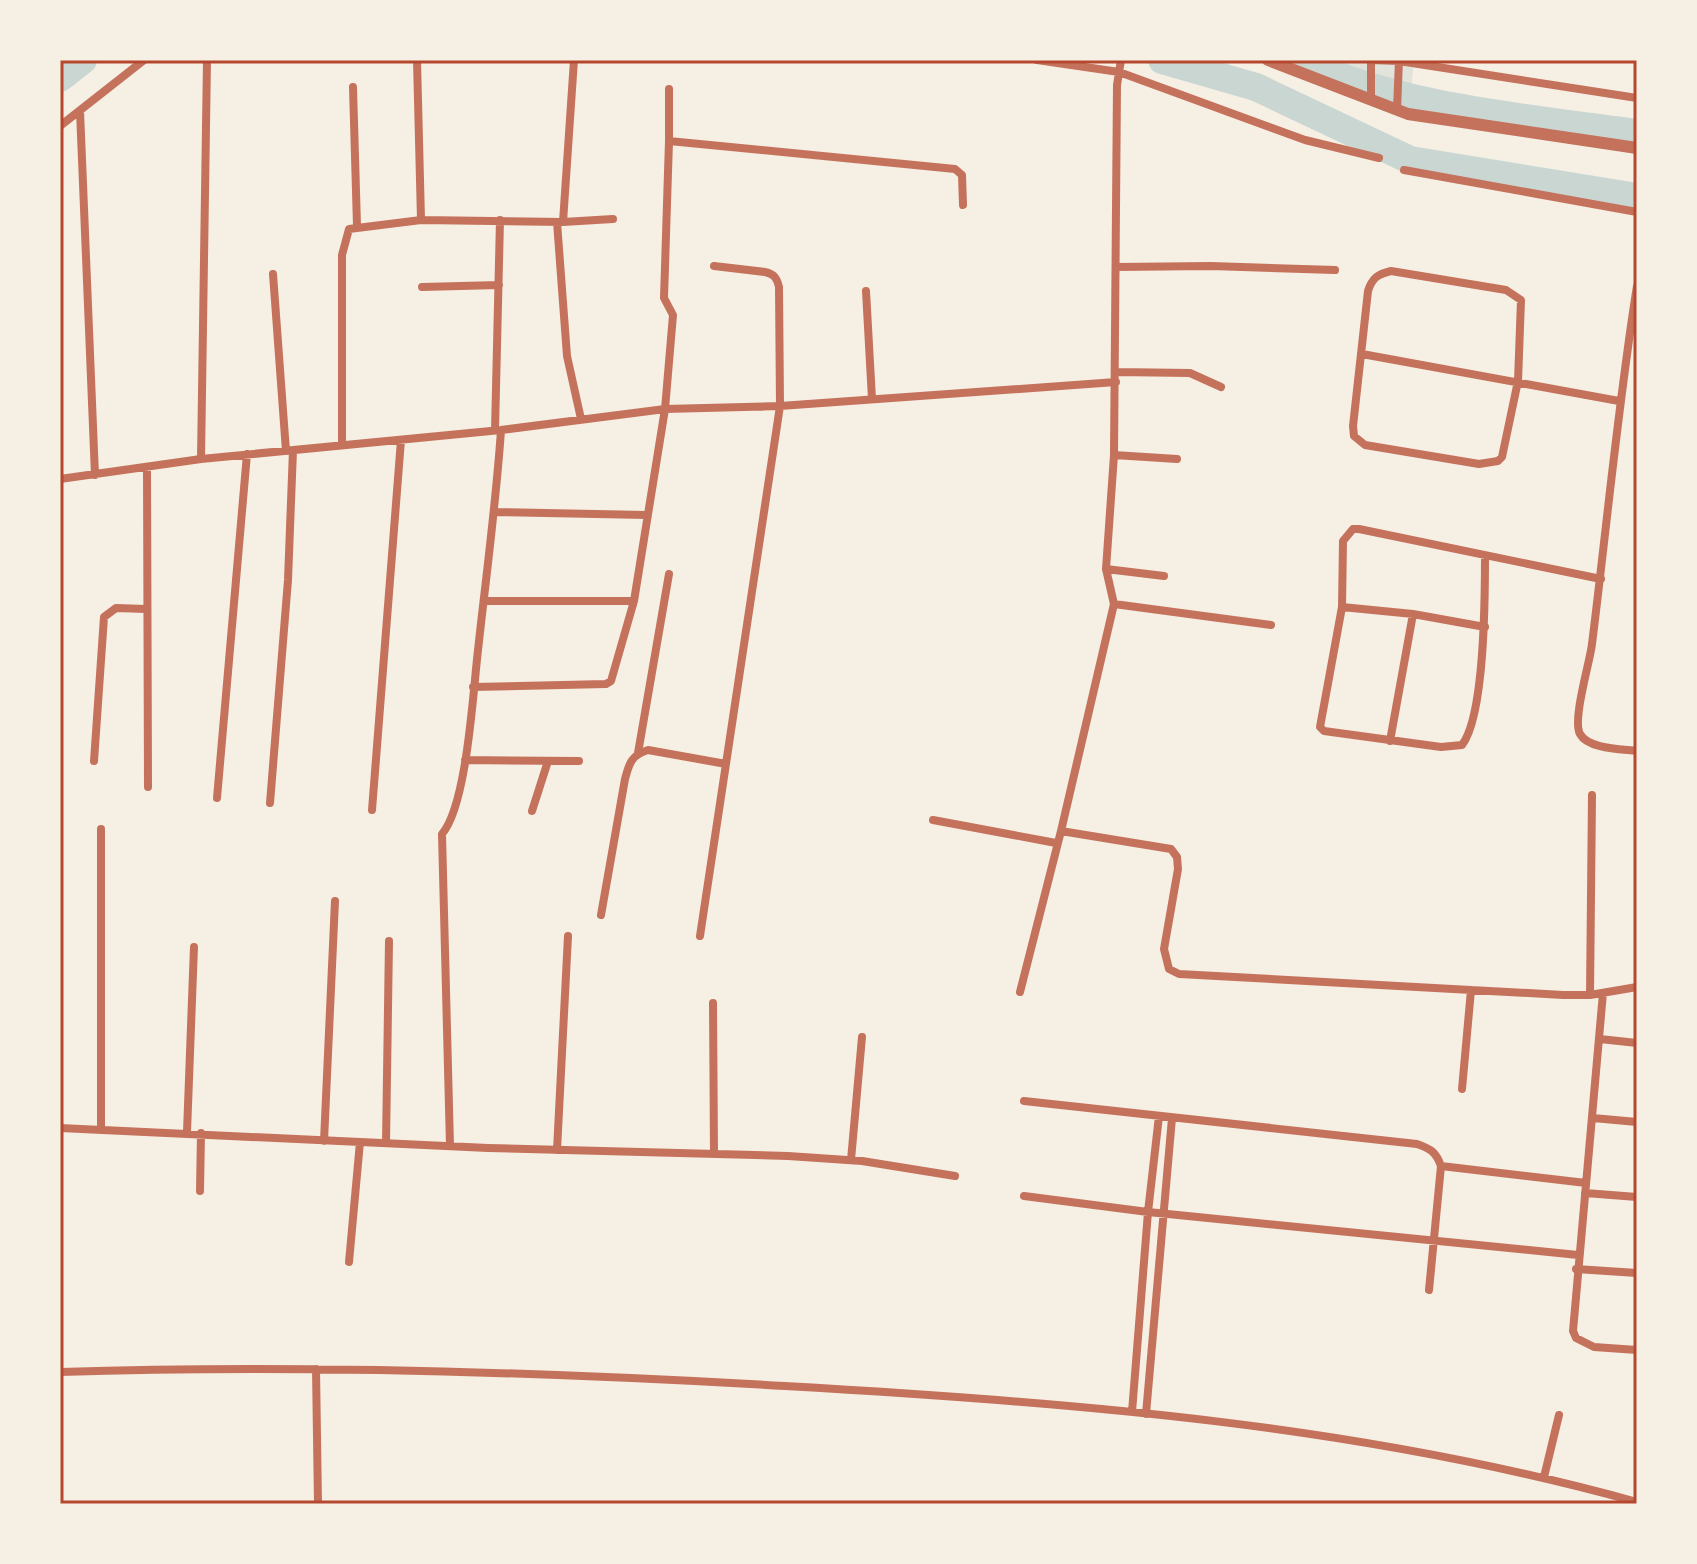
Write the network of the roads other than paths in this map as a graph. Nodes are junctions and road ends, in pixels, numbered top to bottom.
1 (144, 60) edge
2 (207, 60) edge
3 (417, 60) edge
4 (574, 60) edge
5 (1037, 60) edge
6 (1121, 60) edge
7 (1268, 60) edge
8 (1371, 60) edge
9 (1399, 60) edge
10 (1119, 72) junction
11 (353, 87) dead end
12 (669, 89) dead end
13 (1372, 97) junction
14 (1637, 98) edge
15 (1398, 105) junction
16 (80, 111) junction
17 (60, 126) edge
18 (669, 141) junction
19 (1637, 148) edge
20 (1379, 158) dead end
21 (1404, 170) dead end
22 (963, 205) dead end
23 (1637, 212) edge
24 (613, 219) dead end
25 (421, 220) junction
26 (500, 220) junction
27 (560, 222) junction
28 (357, 226) junction
29 (714, 266) dead end
30 (1116, 267) junction
31 (1335, 270) dead end
32 (273, 274) dead end
33 (499, 285) junction
34 (1637, 286) edge
35 (422, 287) dead end
36 (866, 291) dead end
37 (1362, 354) junction
38 (1116, 377) junction
39 (1518, 381) junction
40 (1221, 387) dead end
41 (872, 399) junction
42 (1619, 401) junction
43 (780, 406) junction
44 (665, 409) junction
45 (581, 419) junction
46 (498, 430) junction
47 (401, 440) junction
48 (342, 445) junction
49 (289, 450) junction
50 (247, 454) junction
51 (1114, 455) junction
52 (201, 459) junction
53 (1177, 459) dead end
54 (147, 467) junction
55 (95, 475) junction
56 (60, 479) edge
57 (496, 512) junction
58 (646, 515) junction
59 (1485, 555) junction
60 (1106, 569) junction
61 (669, 574) dead end
62 (1164, 576) dead end
63 (1601, 579) junction
64 (484, 601) junction
65 (634, 601) junction
66 (1114, 604) junction
67 (1342, 607) junction
68 (146, 609) junction
69 (1413, 614) junction
70 (1271, 625) dead end
71 (1485, 627) junction
72 (473, 687) junction
73 (1390, 741) junction
74 (1637, 751) edge
75 (638, 753) junction
76 (465, 760) junction
77 (94, 761) dead end
78 (548, 761) junction
79 (579, 761) dead end
80 (726, 764) junction
81 (148, 787) dead end
82 (1592, 795) dead end
83 (217, 798) dead end
84 (270, 803) dead end
85 (372, 810) dead end
86 (532, 811) dead end
87 (933, 820) dead end
88 (101, 829) dead end
89 (1061, 831) junction
90 (1056, 843) junction
91 (335, 901) dead end
92 (601, 915) dead end
93 (568, 936) dead end
94 (700, 936) dead end
95 (389, 941) dead end
96 (194, 947) dead end
97 (1637, 987) edge
98 (1471, 990) junction
99 (1020, 992) dead end
100 (1603, 993) junction
101 (1590, 995) junction
102 (713, 1003) dead end
103 (862, 1037) dead end
104 (1600, 1039) junction
105 (1637, 1043) edge
106 (1462, 1089) dead end
107 (1024, 1101) dead end
108 (1159, 1116) junction
109 (1172, 1118) junction
110 (1593, 1118) junction
111 (1637, 1122) edge
112 (60, 1128) edge
113 (101, 1128) junction
114 (187, 1132) junction
115 (201, 1133) junction
116 (324, 1141) junction
117 (360, 1142) junction
118 (386, 1143) junction
119 (450, 1146) junction
120 (557, 1150) junction
121 (714, 1153) junction
122 (851, 1160) junction
123 (1441, 1166) junction
124 (955, 1176) dead end
125 (1585, 1188) junction
126 (200, 1191) dead end
127 (1024, 1196) dead end
128 (1637, 1197) edge
129 (1148, 1212) junction
130 (1162, 1212) junction
131 (1431, 1242) junction
132 (1578, 1255) junction
133 (349, 1262) dead end
134 (1576, 1269) junction
135 (1637, 1273) edge
136 (1429, 1290) dead end
137 (1637, 1350) edge
138 (316, 1369) junction
139 (60, 1372) edge
140 (1132, 1412) junction
141 (1146, 1414) junction
142 (1559, 1415) dead end
143 (1544, 1477) junction
144 (1637, 1502) edge
145 (318, 1504) edge

1 - 16 street
2 - 52 street
3 - 25 street
4 - 27 street
5 - 10 street
6 - 10 street
7 - 13 street
8 - 9 street
8 - 13 street
9 - 14 street
9 - 15 street
10 - 20 street
10 - 30 street
11 - 28 street
12 - 18 street
13 - 15 street
15 - 19 street
16 - 17 street
16 - 55 street
18 - 22 street
18 - 44 street
21 - 23 street
24 - 27 street
25 - 26 street
25 - 28 street
26 - 27 street
26 - 33 street
27 - 45 street
28 - 48 street
29 - 43 street
30 - 31 street
30 - 38 street
32 - 49 street
33 - 35 street
33 - 46 street
34 - 42 street
36 - 41 street
37 - 39 street
37 - 39 street
37 - 39 street
38 - 40 street
38 - 41 street
38 - 51 street
39 - 42 street
41 - 43 street
42 - 63 street
43 - 44 street
43 - 80 street
44 - 45 street
44 - 58 street
45 - 46 street
46 - 47 street
46 - 57 street
47 - 48 street
47 - 85 street
48 - 49 street
49 - 50 street
49 - 84 street
50 - 52 street
50 - 83 street
51 - 53 street
51 - 60 street
52 - 54 street
54 - 55 street
54 - 68 street
55 - 56 street
57 - 58 street
57 - 64 street
58 - 65 street
59 - 63 street
59 - 67 street
59 - 71 street
60 - 62 street
60 - 66 street
61 - 75 street
63 - 74 street
64 - 65 street
64 - 72 street
65 - 72 street
66 - 70 street
66 - 89 street
67 - 69 street
67 - 73 street
68 - 77 street
68 - 81 street
69 - 71 street
69 - 73 street
71 - 73 street
72 - 76 street
75 - 80 street
75 - 92 street
76 - 78 street
76 - 119 street
78 - 79 street
78 - 86 street
80 - 94 street
82 - 101 street
87 - 90 street
88 - 113 street
89 - 90 street
89 - 98 street
90 - 99 street
91 - 116 street
93 - 120 street
95 - 118 street
96 - 114 street
97 - 100 street
98 - 101 street
98 - 106 street
100 - 101 street
100 - 104 street
102 - 121 street
103 - 122 street
104 - 105 street
104 - 110 street
107 - 108 street
108 - 109 street
108 - 129 street
109 - 123 street
109 - 130 street
110 - 111 street
110 - 125 street
112 - 113 street
113 - 114 street
114 - 115 street
115 - 116 street
115 - 126 street
116 - 117 street
117 - 118 street
117 - 133 street
118 - 119 street
119 - 120 street
120 - 121 street
121 - 122 street
122 - 124 street
123 - 125 street
123 - 131 street
125 - 128 street
125 - 132 street
127 - 129 street
129 - 130 street
129 - 140 street
130 - 131 street
130 - 141 street
131 - 132 street
131 - 136 street
132 - 134 street
134 - 135 street
134 - 137 street
138 - 139 street
138 - 140 street
138 - 145 street
140 - 141 street
141 - 143 street
142 - 143 street
143 - 144 street

